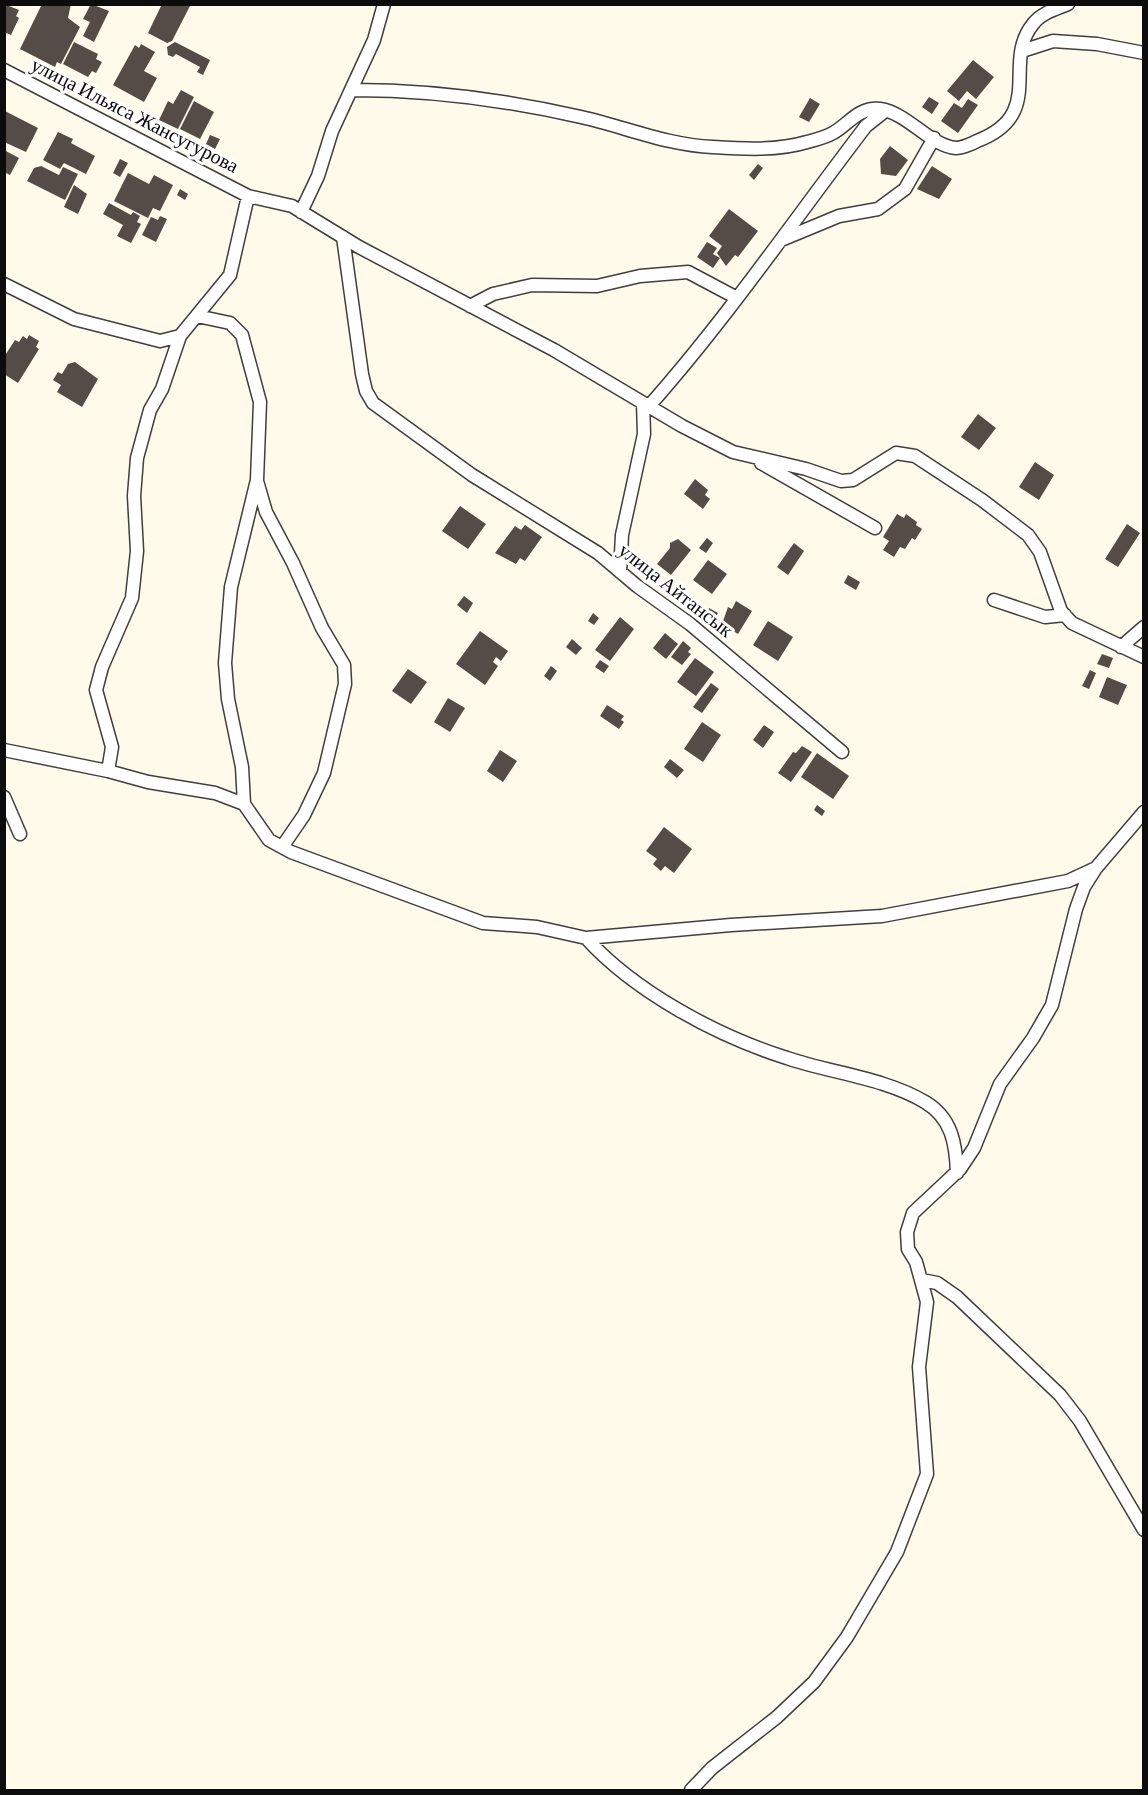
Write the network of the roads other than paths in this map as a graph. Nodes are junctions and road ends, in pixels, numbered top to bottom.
1 (384, 4) edge
2 (1068, 4) edge
3 (1022, 51) junction
4 (1143, 53) edge
5 (4, 70) edge
6 (352, 90) junction
7 (885, 111) junction
8 (934, 138) junction
9 (248, 196) junction
10 (301, 212) junction
11 (343, 237) junction
12 (781, 240) junction
13 (4, 284) edge
14 (737, 298) junction
15 (470, 306) junction
16 (197, 316) junction
17 (180, 336) junction
18 (646, 405) junction
19 (750, 456) junction
20 (257, 480) junction
21 (875, 528) dead end
22 (620, 572) junction
23 (994, 600) dead end
24 (1065, 615) junction
25 (1143, 627) edge
26 (1121, 647) junction
27 (1143, 657) edge
28 (4, 750) edge
29 (842, 752) dead end
30 (108, 771) junction
31 (4, 797) edge
32 (244, 804) junction
33 (1143, 812) edge
34 (20, 834) dead end
35 (282, 847) junction
36 (1096, 868) junction
37 (586, 938) junction
38 (957, 1173) junction
39 (922, 1280) junction
40 (1143, 1530) edge
41 (691, 1791) edge

1 - 6 street
2 - 3 street
3 - 4 street
3 - 8 street
5 - 9 street, улица Ильяса Жансугурова
6 - 7 street
6 - 10 street
7 - 8 street
7 - 12 street
8 - 12 street
9 - 10 street, улица Ильяса Жансугурова
9 - 16 street
10 - 11 street, улица Ильяса Жансугурова
11 - 15 street, улица Ильяса Жансугурова
11 - 22 street, улица Айтансык
12 - 14 street
13 - 17 street
14 - 15 street
14 - 18 street
15 - 18 street, улица Ильяса Жансугурова
16 - 17 street
16 - 20 street
17 - 30 street
18 - 19 street, улица Ильяса Жансугурова
18 - 22 street
19 - 21 street
19 - 24 street
20 - 32 street
20 - 35 street
22 - 29 street, улица Айтансык
23 - 24 street
24 - 26 street
25 - 26 street
26 - 27 street
28 - 30 street
30 - 32 street
31 - 34 street
32 - 35 street
33 - 36 street
35 - 37 street
36 - 37 street
36 - 38 street
37 - 38 street
38 - 39 street
39 - 40 street
39 - 41 street

